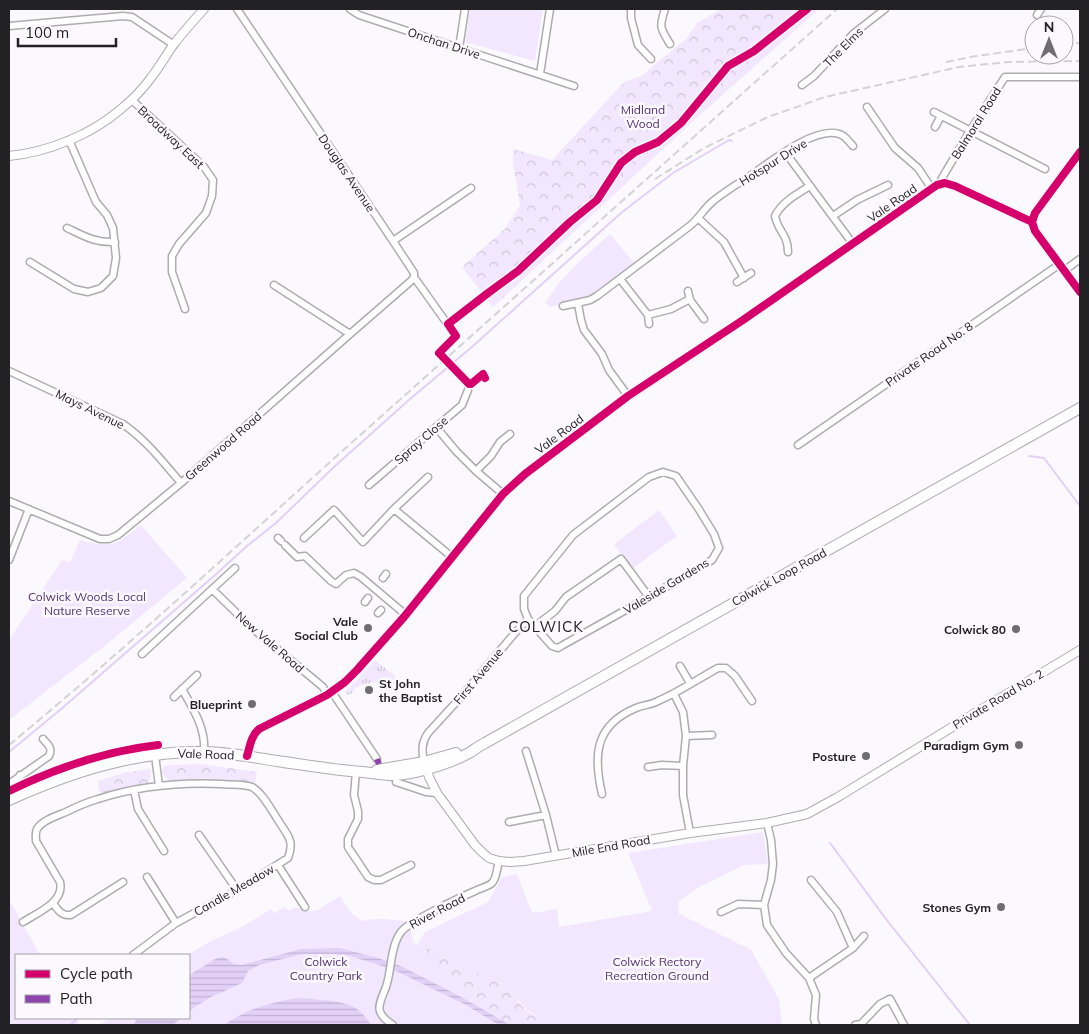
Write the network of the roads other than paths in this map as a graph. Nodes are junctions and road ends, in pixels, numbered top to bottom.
1 (204, 9) edge
2 (237, 9) edge
3 (350, 9) edge
4 (465, 9) edge
5 (550, 9) edge
6 (631, 9) edge
7 (664, 9) edge
8 (885, 9) edge
9 (1041, 9) edge
10 (1037, 15) dead end
11 (9, 26) edge
12 (670, 44) dead end
13 (174, 45) junction
14 (458, 48) junction
15 (651, 60) dead end
16 (540, 74) junction
17 (1080, 77) edge
18 (802, 85) dead end
19 (574, 86) dead end
20 (132, 100) junction
21 (867, 107) dead end
22 (934, 112) dead end
23 (941, 116) junction
24 (935, 127) dead end
25 (970, 131) junction
26 (69, 140) junction
27 (853, 146) dead end
28 (785, 152) junction
29 (1080, 152) edge
30 (9, 156) edge
31 (1046, 169) dead end
32 (940, 184) junction
33 (888, 185) dead end
34 (810, 186) junction
35 (471, 188) dead end
36 (932, 189) junction
37 (833, 216) junction
38 (699, 218) junction
39 (1032, 222) junction
40 (67, 228) dead end
41 (393, 240) junction
42 (115, 242) junction
43 (788, 244) junction
44 (797, 244) dead end
45 (853, 244) junction
46 (788, 252) dead end
47 (1080, 259) edge
48 (30, 262) dead end
49 (1063, 267) junction
50 (752, 273) dead end
51 (414, 277) junction
52 (744, 278) junction
53 (620, 279) junction
54 (737, 282) dead end
55 (274, 285) dead end
56 (688, 291) dead end
57 (1080, 292) edge
58 (690, 299) junction
59 (578, 304) junction
60 (563, 306) dead end
61 (185, 309) dead end
62 (648, 315) junction
63 (704, 319) dead end
64 (649, 324) dead end
65 (350, 334) junction
66 (456, 336) dead end
67 (9, 371) edge
68 (468, 390) dead end
69 (628, 396) junction
70 (1080, 409) edge
71 (436, 427) junction
72 (510, 434) dead end
73 (798, 445) dead end
74 (476, 471) junction
75 (428, 477) dead end
76 (180, 483) junction
77 (369, 485) dead end
78 (503, 494) junction
79 (9, 500) edge
80 (30, 509) junction
81 (394, 510) junction
82 (304, 538) dead end
83 (281, 542) dead end
84 (452, 557) junction
85 (9, 560) edge
86 (235, 568) dead end
87 (212, 589) junction
88 (649, 597) junction
89 (406, 615) junction
90 (528, 619) junction
91 (534, 627) junction
92 (1080, 650) edge
93 (142, 654) dead end
94 (680, 666) dead end
95 (197, 675) dead end
96 (690, 684) junction
97 (182, 689) junction
98 (330, 693) junction
99 (674, 694) junction
100 (174, 697) dead end
101 (752, 701) dead end
102 (712, 735) dead end
103 (686, 736) junction
104 (43, 740) dead end
105 (526, 751) dead end
106 (204, 752) junction
107 (155, 755) junction
108 (247, 756) junction
109 (377, 759) dead end
110 (425, 765) junction
111 (682, 766) junction
112 (648, 767) dead end
113 (359, 772) junction
114 (20, 775) junction
115 (396, 782) dead end
116 (9, 784) edge
117 (159, 786) junction
118 (134, 790) junction
119 (28, 792) junction
120 (437, 793) junction
121 (602, 794) dead end
122 (9, 800) edge
123 (814, 810) joint
124 (546, 815) junction
125 (509, 822) dead end
126 (767, 823) junction
127 (690, 833) junction
128 (196, 846) dead end
129 (164, 852) dead end
130 (556, 856) junction
131 (498, 861) junction
132 (278, 865) junction
133 (411, 865) dead end
134 (147, 877) dead end
135 (811, 880) dead end
136 (123, 882) dead end
137 (237, 890) junction
138 (53, 903) junction
139 (301, 905) dead end
140 (764, 905) junction
141 (721, 912) dead end
142 (23, 922) dead end
143 (176, 923) junction
144 (864, 936) dead end
145 (854, 948) junction
146 (134, 954) edge
147 (809, 978) junction
148 (393, 1025) edge
149 (816, 1025) edge
150 (855, 1025) edge
151 (904, 1025) edge

1 - 13 street
2 - 41 street, Douglas Avenue
3 - 14 street, Onchan Drive
4 - 14 street
5 - 16 street
6 - 15 street
7 - 12 street
8 - 18 street, The Elms
9 - 10 street
11 - 13 street
13 - 20 street
14 - 16 street, Onchan Drive
16 - 19 street, Onchan Drive
17 - 25 street, Balmoral Road
20 - 26 street
20 - 61 street, Broadway East
21 - 36 street
22 - 23 street
23 - 24 street
23 - 25 street
25 - 31 street
25 - 32 street, Balmoral Road
26 - 30 street
26 - 42 street
27 - 28 street, Hotspur Drive
28 - 34 street
28 - 38 street, Hotspur Drive
29 - 39 street
32 - 36 street, Vale Road
32 - 39 street
33 - 37 street
34 - 37 street
34 - 43 street
35 - 41 street
36 - 45 street, Vale Road
37 - 45 street
38 - 52 street
38 - 53 street, Hotspur Drive
39 - 49 street
40 - 42 street
41 - 51 street, Douglas Avenue
42 - 48 street
43 - 44 street
43 - 46 street
45 - 69 street, Vale Road
47 - 49 street, Private Road No. 8
49 - 57 street
49 - 73 street, Private Road No. 8
50 - 52 street
51 - 65 street, Greenwood Road
51 - 66 street, Douglas Avenue
52 - 54 street
53 - 59 street, Hotspur Drive
53 - 62 street
55 - 65 street
56 - 58 street
58 - 62 street
58 - 63 street
59 - 60 street, Hotspur Drive
59 - 69 street
62 - 64 street
65 - 76 street, Greenwood Road
67 - 76 street, Mays Avenue
68 - 71 street, Spray Close
69 - 78 street, Vale Road
70 - 110 main road, Colwick Loop Road
71 - 74 street
71 - 77 street, Spray Close
72 - 74 street
74 - 78 street
75 - 81 street
76 - 80 street, Greenwood Road
78 - 84 street, Vale Road
79 - 80 street, Greenwood Road
80 - 85 street
81 - 82 street
81 - 84 street
83 - 89 street
84 - 89 street, Vale Road
86 - 87 street
87 - 93 street
87 - 98 street, New Vale Road
88 - 90 street, Valeside Gardens
88 - 91 street, Valeside Gardens
88 - 91 street
89 - 98 street, Vale Road
90 - 91 street, Valeside Gardens
90 - 110 street, First Avenue
92 - 123 street, Private Road No. 2
94 - 96 street
95 - 97 street
96 - 99 street
96 - 101 street
97 - 100 street
97 - 106 street
98 - 108 street, Vale Road
98 - 109 street, New Vale Road
99 - 103 street
99 - 121 street
102 - 103 street
103 - 111 street
104 - 114 street
105 - 124 street
106 - 107 main road, Vale Road
106 - 108 main road, Vale Road
107 - 117 street
107 - 119 main road, Vale Road
108 - 113 main road
110 - 113 main road
110 - 120 street
111 - 112 street
111 - 127 street
113 - 133 street
114 - 116 street
114 - 119 street
115 - 120 street
117 - 118 street, Candle Meadow
117 - 132 street, Candle Meadow
118 - 129 street
118 - 138 street, Candle Meadow
119 - 122 main road, Vale Road
120 - 131 street
123 - 126 street, Mile End Road
124 - 125 street
124 - 130 street
126 - 127 street, Mile End Road
126 - 140 street
127 - 130 street, Mile End Road
128 - 137 street
130 - 131 street, Mile End Road
131 - 148 street, River Road
132 - 137 street, Candle Meadow
132 - 139 street
134 - 143 street
135 - 145 street
136 - 138 street
137 - 143 street, Candle Meadow
138 - 142 street
140 - 141 street
140 - 147 street
143 - 146 street, Candle Meadow
144 - 145 street
145 - 147 street
147 - 149 street
150 - 151 street

